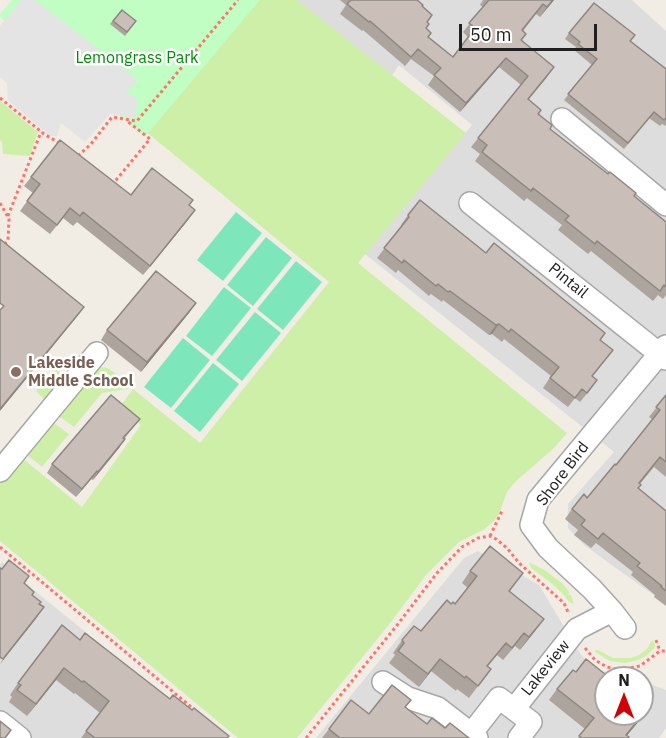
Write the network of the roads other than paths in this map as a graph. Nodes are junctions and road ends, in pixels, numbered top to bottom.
1 (562, 119) dead end
2 (470, 203) dead end
3 (666, 205) edge
4 (97, 353) dead end
5 (664, 353) edge
6 (0, 471) edge
7 (612, 611) junction
8 (625, 628) dead end
9 (383, 682) dead end
10 (514, 709) junction
11 (0, 722) edge
12 (474, 736) edge
13 (20, 738) edge
14 (519, 738) edge

1 - 3 street
2 - 5 street, Pintail
4 - 6 street
5 - 7 street, Shore Bird
7 - 8 street, Shore Bird
7 - 10 street, Lakeview
9 - 12 street
10 - 12 street, Lakeview
10 - 14 street, Lakeview
11 - 13 street

